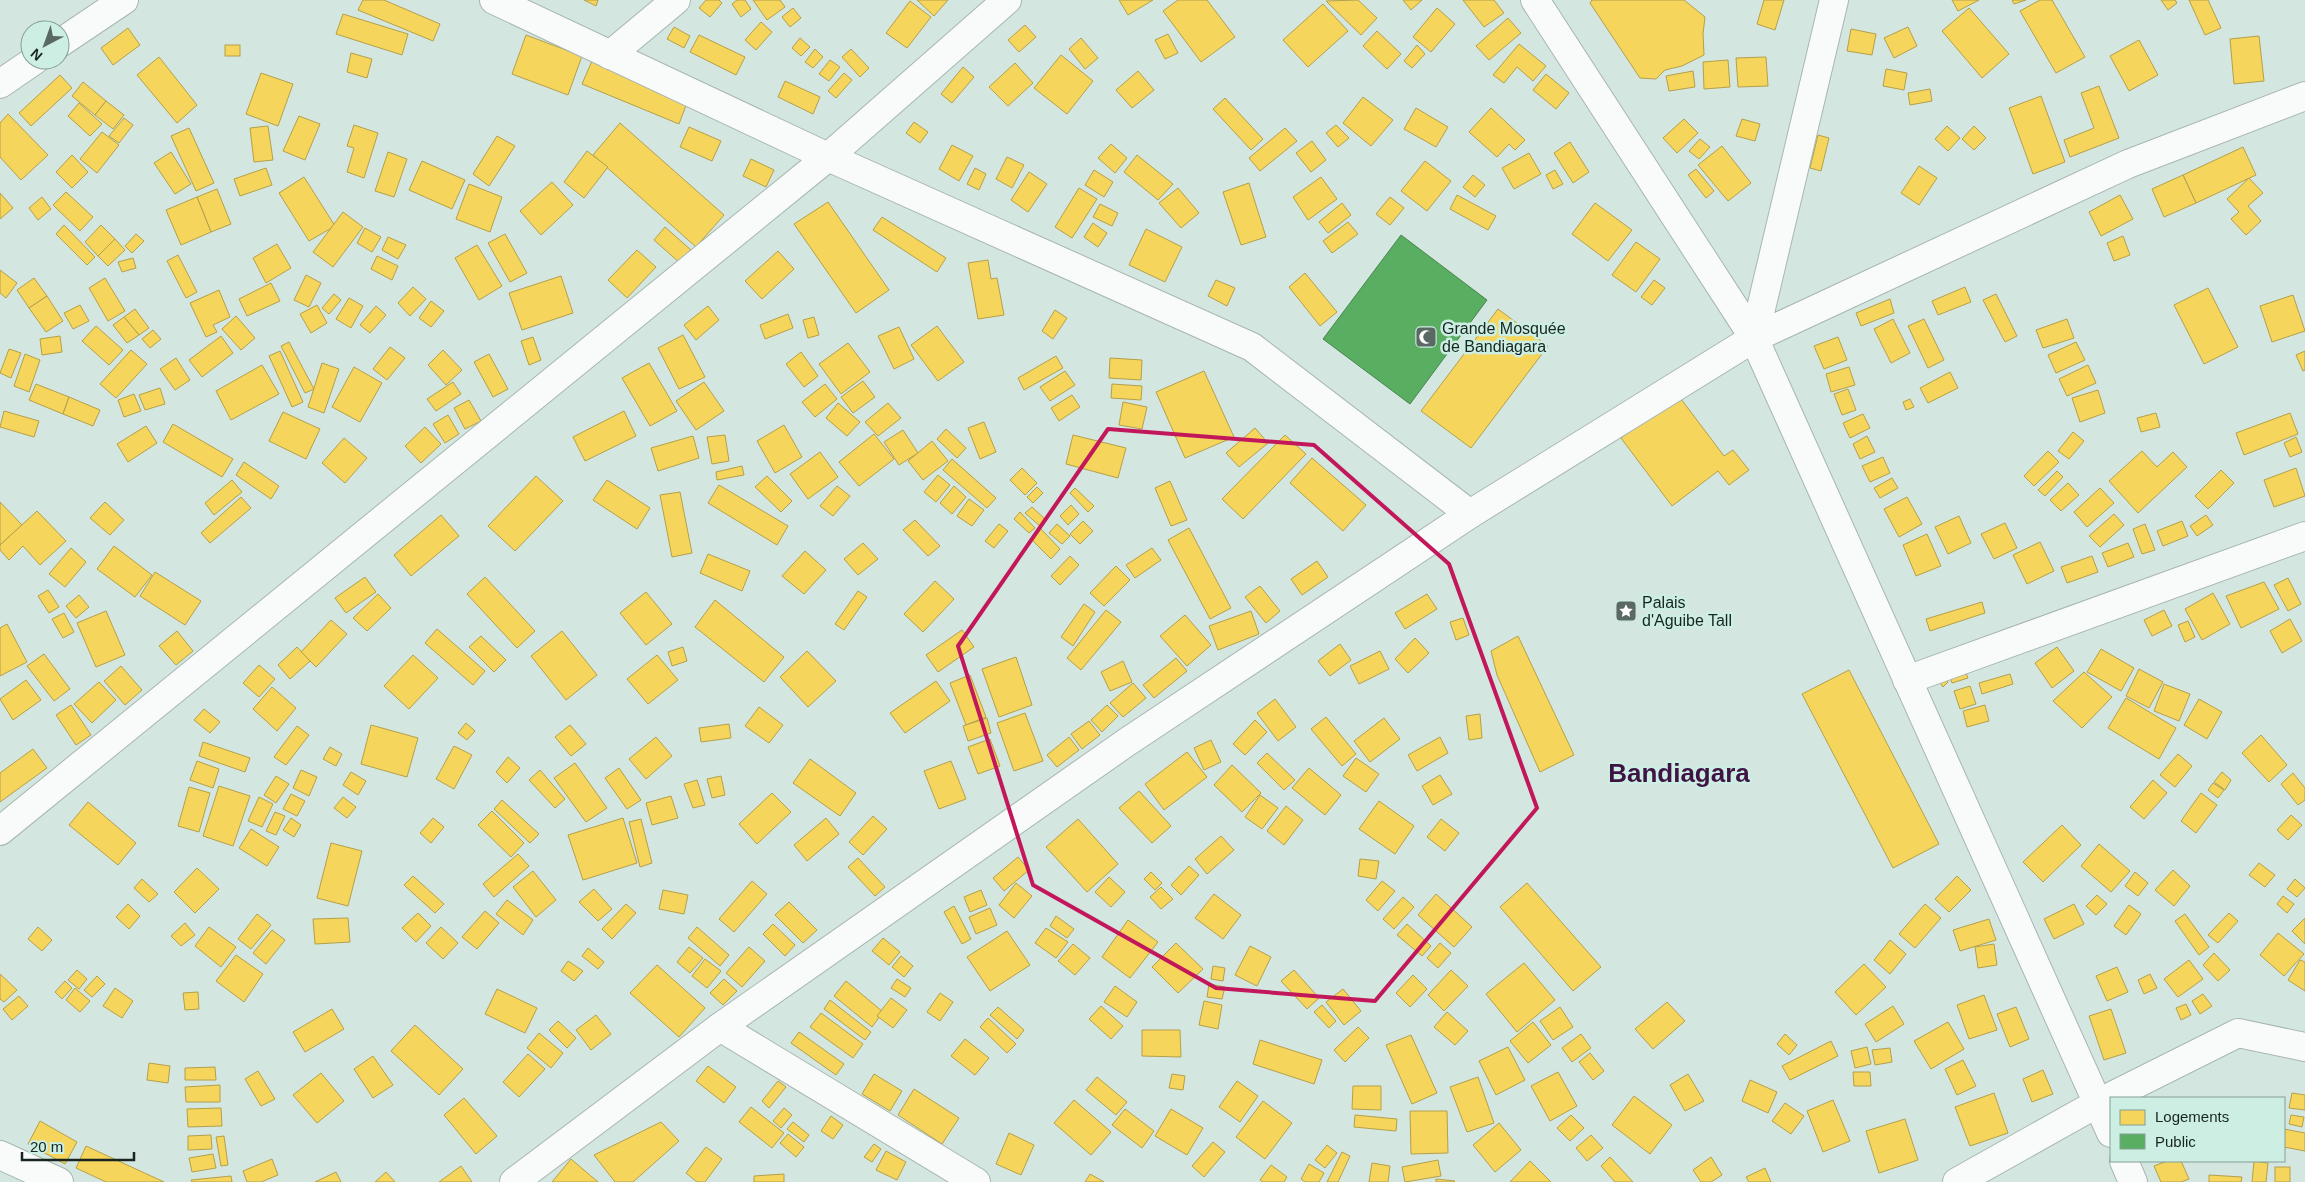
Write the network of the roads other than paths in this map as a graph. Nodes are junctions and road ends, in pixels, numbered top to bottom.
1 (124, 0) edge
2 (494, 0) edge
3 (676, 0) edge
4 (1006, 0) edge
5 (1535, 0) edge
6 (1834, 0) edge
7 (70, 36) edge
8 (610, 55) junction
9 (20, 70) edge
10 (0, 84) edge
11 (2305, 96) edge
12 (828, 157) junction
13 (1754, 338) junction
14 (1470, 514) junction
15 (2305, 536) edge
16 (1907, 680) junction
17 (0, 831) edge
18 (720, 1026) junction
19 (2305, 1048) edge
20 (2098, 1103) junction
21 (2110, 1131) edge
22 (0, 1155) edge
23 (2124, 1162) edge
24 (59, 1182) edge
25 (514, 1182) edge
26 (976, 1182) edge
27 (1956, 1182) edge
28 (2133, 1182) edge

1 - 7 street
2 - 8 street
3 - 8 street
4 - 12 street
5 - 13 street
6 - 13 street
8 - 12 street
9 - 10 street
11 - 13 street
12 - 14 street
12 - 17 street
13 - 14 street
13 - 16 street
14 - 18 street
15 - 16 street
16 - 20 street
18 - 25 street
18 - 26 street
19 - 20 street
20 - 21 street
20 - 27 street
22 - 24 street
23 - 28 street

